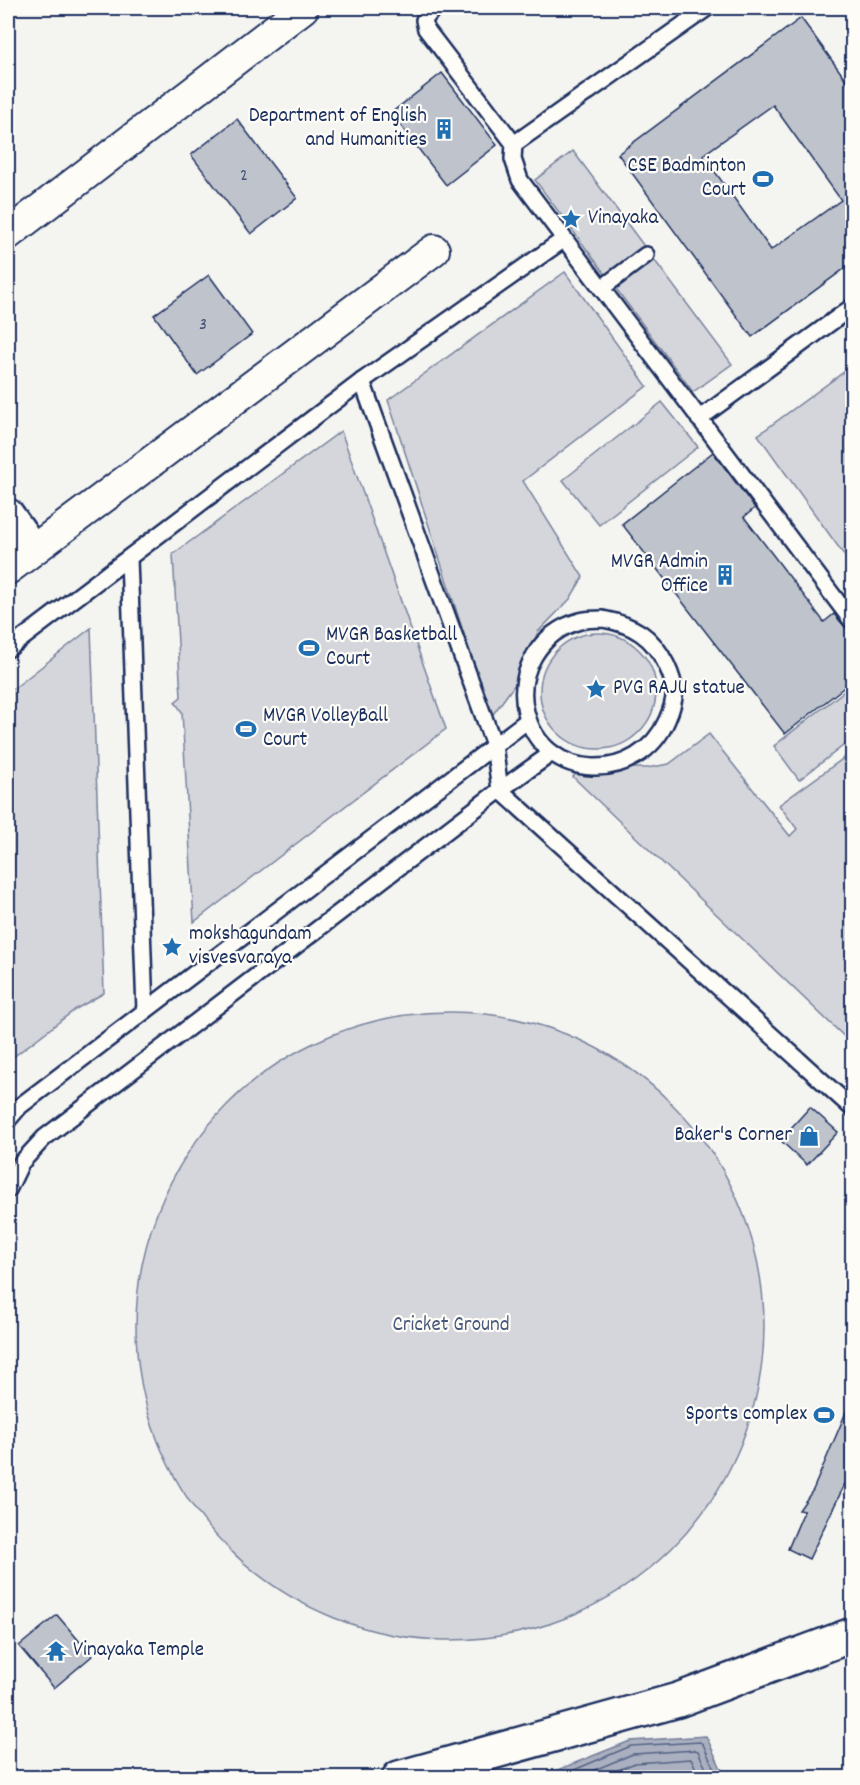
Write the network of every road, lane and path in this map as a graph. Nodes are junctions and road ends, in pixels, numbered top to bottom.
1 (303, 8) edge
2 (707, 8) edge
3 (433, 9) dead end
4 (514, 144) junction
5 (8, 234) edge
6 (563, 240) junction
7 (434, 250) dead end
8 (646, 255) dead end
9 (602, 288) junction
10 (852, 307) edge
11 (362, 381) junction
12 (699, 419) junction
13 (8, 514) edge
14 (33, 549) junction
15 (129, 558) junction
16 (8, 568) edge
17 (852, 621) edge
18 (8, 649) edge
19 (528, 720) junction
20 (494, 745) junction
21 (552, 753) junction
22 (500, 790) junction
23 (145, 1011) junction
24 (852, 1108) edge
25 (8, 1120) edge
26 (8, 1190) edge
27 (852, 1635) edge
28 (399, 1778) edge

1 - 5 street
2 - 4 lane
3 - 4 lane
4 - 6 lane
6 - 9 lane
6 - 11 lane
7 - 14 street
8 - 9 lane
9 - 12 lane
10 - 12 lane
11 - 15 lane
11 - 20 lane
12 - 17 lane
13 - 14 street
14 - 16 street
15 - 18 lane
15 - 23 lane
19 - 20 lane
19 - 21 lane
19 - 21 lane
20 - 22 lane
20 - 23 lane
21 - 22 lane
22 - 24 lane
22 - 26 lane
23 - 25 lane
27 - 28 street

